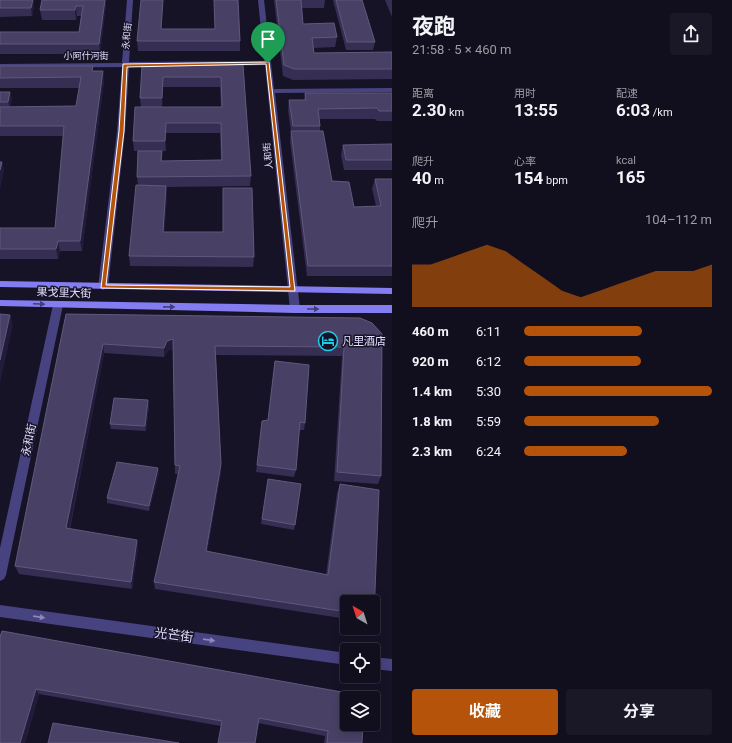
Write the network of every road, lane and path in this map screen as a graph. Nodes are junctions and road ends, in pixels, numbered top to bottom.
1 (130, 0) edge
2 (261, 0) edge
3 (268, 63) junction
4 (125, 65) junction
5 (0, 66) edge
6 (392, 90) edge
7 (271, 91) junction
8 (0, 284) edge
9 (103, 287) junction
10 (293, 290) junction
11 (392, 291) edge
12 (0, 303) edge
13 (58, 305) junction
14 (296, 309) junction
15 (392, 309) edge
16 (0, 575) edge
17 (0, 611) edge
18 (340, 658) edge
19 (380, 664) edge
20 (392, 665) edge

1 - 4 street, 永和街
2 - 3 street, 人和街
3 - 4 street, 小阿什河街
3 - 7 street, 人和街
4 - 5 street, 小阿什河街
4 - 9 street, 永和街
6 - 7 street
7 - 10 street, 人和街
8 - 9 main road, 果戈里大街
9 - 10 main road, 果戈里大街
10 - 11 main road, 果戈里大街
10 - 14 street, 人和街
12 -> 13 main road, 果戈里大街
13 -> 14 main road, 果戈里大街
13 - 16 street, 永和街
14 -> 15 main road, 果戈里大街
17 -> 18 street, 光芒街
19 - 20 street

